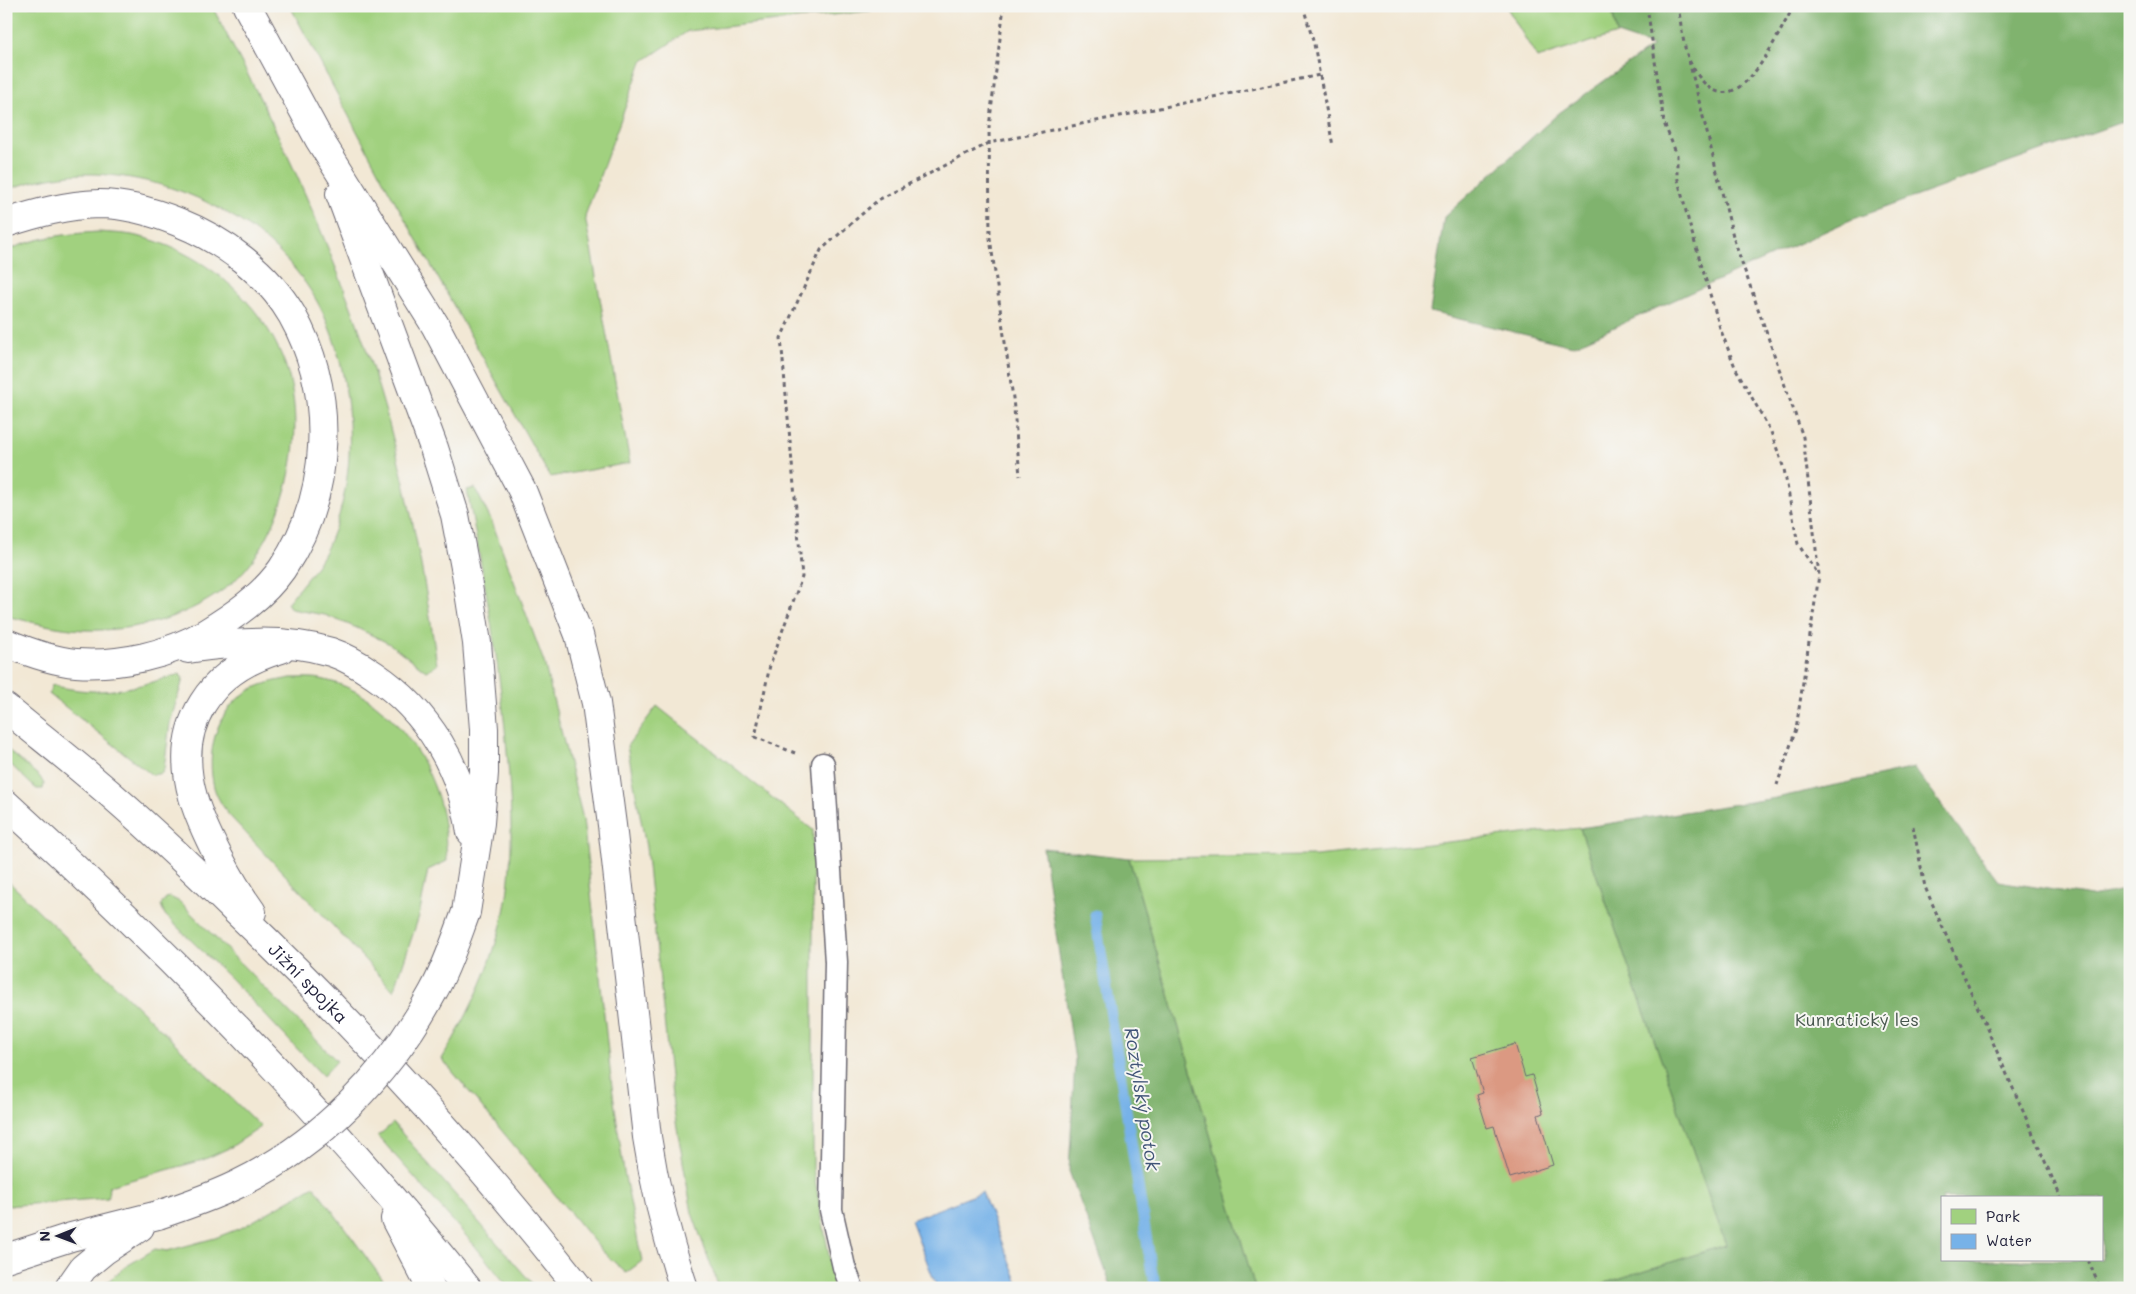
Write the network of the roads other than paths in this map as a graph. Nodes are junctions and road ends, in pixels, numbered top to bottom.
1 (248, 6) edge
2 (319, 139) junction
3 (6, 223) edge
4 (6, 643) edge
5 (307, 646) junction
6 (160, 653) junction
7 (6, 708) edge
8 (823, 764) road end
9 (6, 804) edge
10 (472, 876) junction
11 (278, 951) junction
12 (373, 1178) junction
13 (158, 1215) junction
14 (6, 1258) edge
15 (69, 1288) edge
16 (431, 1288) edge
17 (467, 1288) edge
18 (579, 1288) edge
19 (684, 1288) edge
20 (852, 1288) edge

1 - 2 highway
2 - 10 highway
2 - 19 highway
3 - 6 highway
4 - 6 highway
5 - 6 highway
5 - 10 highway
5 - 11 highway
7 - 11 highway, Jižní spojka
8 - 20 lane
9 - 12 highway
10 - 13 highway, bridge
11 - 18 highway, Jižní spojka
12 - 16 highway
12 - 17 highway
13 - 14 highway
13 - 15 highway

